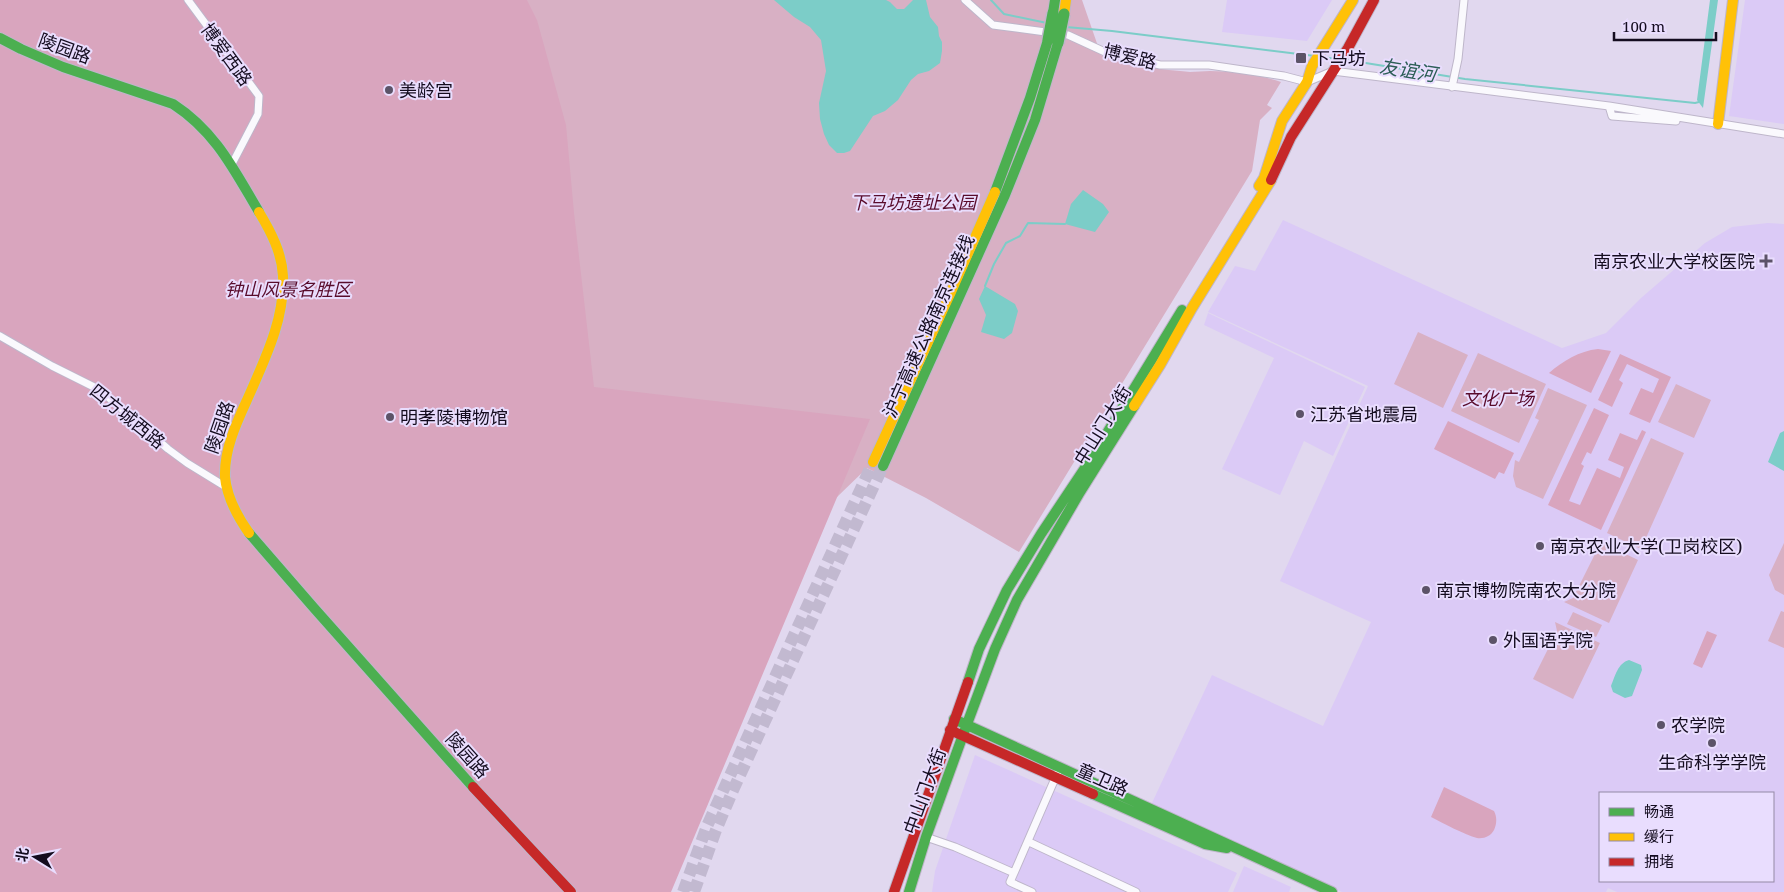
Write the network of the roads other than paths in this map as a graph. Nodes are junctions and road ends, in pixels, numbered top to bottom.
1 (188, 0) edge
2 (965, 0) edge
3 (1056, 0) edge
4 (1066, 0) edge
5 (1354, 0) edge
6 (1374, 0) edge
7 (1464, 0) edge
8 (1734, 0) edge
9 (1059, 14) junction
10 (0, 38) edge
11 (1332, 72) junction
12 (1307, 82) junction
13 (1453, 84) junction
14 (1718, 124) junction
15 (1784, 134) edge
16 (232, 164) junction
17 (0, 336) edge
18 (878, 464) tunnel mouth
19 (226, 487) junction
20 (954, 719) junction
21 (967, 724) junction
22 (950, 730) junction
23 (962, 735) junction
24 (1058, 772) junction
25 (926, 837) junction
26 (1028, 842) junction
27 (1014, 873) junction
28 (571, 892) edge
29 (894, 892) edge
30 (909, 892) edge
31 (1032, 892) edge
32 (1136, 892) edge
33 (1332, 892) edge

1 - 16 street, 博爱西路
2 - 12 street, 博爱路
3 - 9 main road, 沪宁高速公路南京连接线
4 - 9 main road, 沪宁高速公路南京连接线
5 - 12 main road, 中山门大街
6 - 11 main road, 中山门大街
7 - 13 street
8 - 14 main road
9 - 18 main road, 沪宁高速公路南京连接线, bridge
10 - 16 main road, 陵园路
11 - 12 street
11 - 13 street
11 - 21 main road, 中山门大街
12 - 20 main road, 中山门大街
13 - 14 street
14 - 15 street
16 - 19 main road, 陵园路
17 - 19 street, 四方城西路
19 - 28 main road, 陵园路
20 - 21 main road, 童卫路
20 - 22 main road, 中山门大街
21 - 23 main road, 中山门大街
21 - 24 main road, 童卫路
22 - 23 main road, 童卫路
22 - 29 main road, 中山门大街
23 - 24 main road, 童卫路
23 - 25 main road, 中山门大街
24 - 26 street
24 - 33 main road, 童卫路
25 - 27 street
25 - 30 main road, 中山门大街
26 - 27 street
26 - 32 street
27 - 31 street

